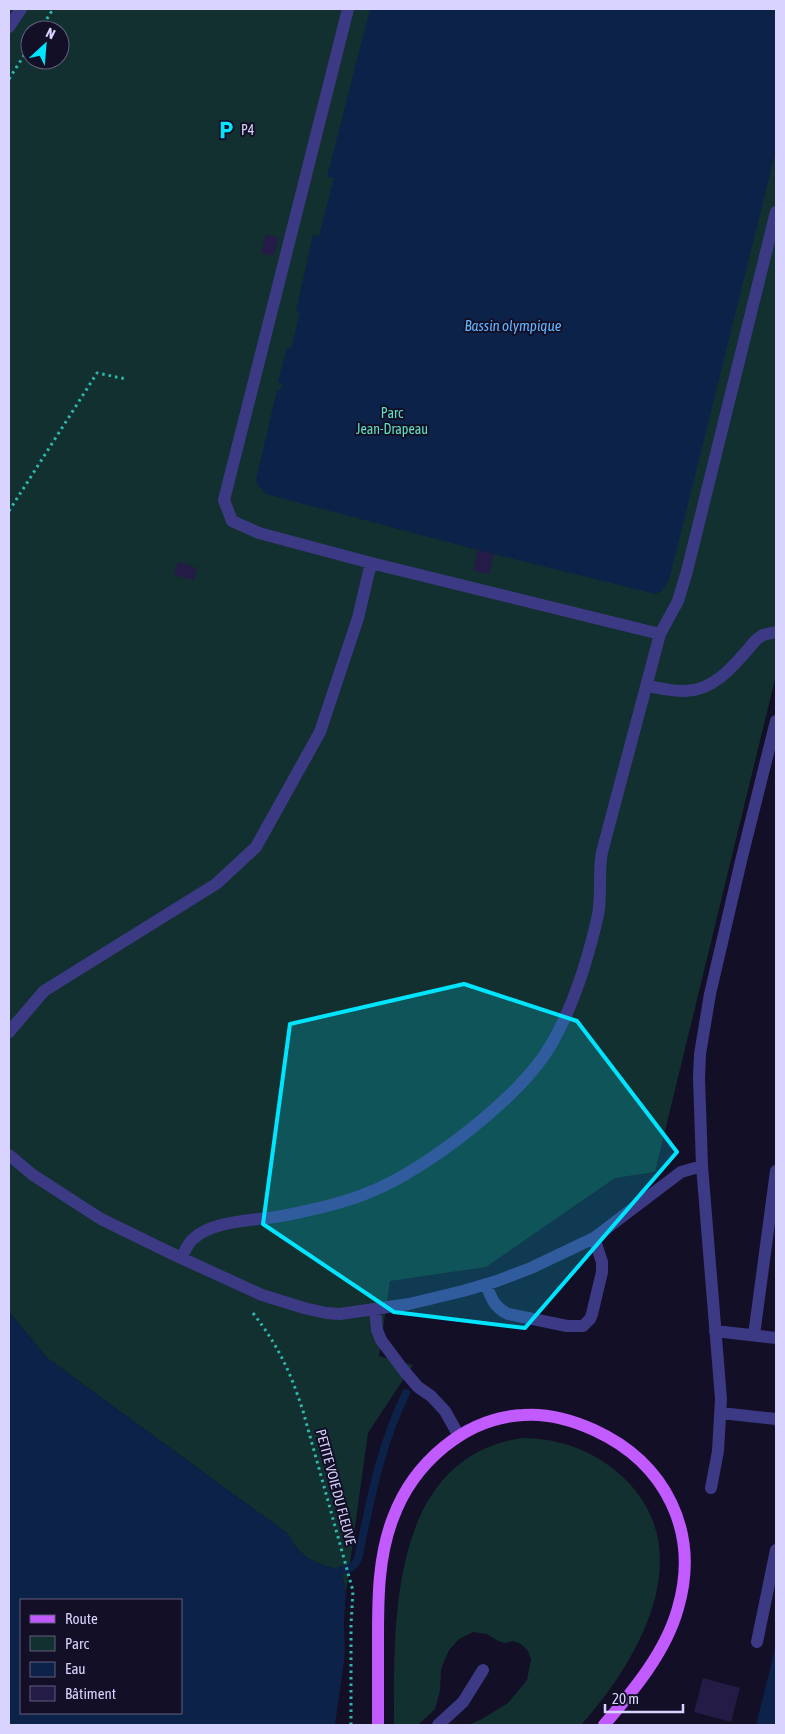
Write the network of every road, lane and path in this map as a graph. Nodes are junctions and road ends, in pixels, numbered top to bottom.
1 (20, 9) edge
2 (53, 9) edge
3 (348, 9) edge
4 (46, 20) edge
5 (9, 27) edge
6 (20, 62) edge
7 (9, 79) edge
8 (776, 212) edge
9 (126, 379) dead end
10 (9, 511) edge
11 (371, 563) junction
12 (776, 632) edge
13 (660, 634) junction
14 (648, 686) junction
15 (776, 721) edge
16 (9, 1032) edge
17 (9, 1156) edge
18 (702, 1166) junction
19 (776, 1171) edge
20 (594, 1238) junction
21 (181, 1258) junction
22 (486, 1284) junction
23 (375, 1310) junction
24 (257, 1320) dead end
25 (715, 1331) junction
26 (754, 1335) junction
27 (776, 1338) edge
28 (721, 1413) junction
29 (776, 1419) edge
30 (460, 1436) junction
31 (711, 1488) dead end
32 (776, 1550) edge
33 (757, 1642) dead end
34 (483, 1670) dead end
35 (351, 1725) edge
36 (378, 1725) edge
37 (438, 1725) edge
38 (604, 1725) edge

1 - 5 street
2 - 4 path
3 - 11 street
6 - 7 path
8 - 13 street
9 - 10 path
11 - 13 street
11 - 16 street
12 - 14 street
13 - 14 street
14 - 21 street
15 - 18 street
17 - 21 street
18 - 20 street
18 - 25 street
19 - 26 street
20 - 22 street
20 - 22 street
21 - 23 street
22 - 23 street
23 - 30 street
24 - 35 path, PETITE VOIE DU FLEUVE
25 - 26 street
25 - 28 street
26 - 27 street
28 - 29 street
28 - 31 street
30 - 36 main road
30 - 38 main road
32 - 33 street
34 - 37 street

